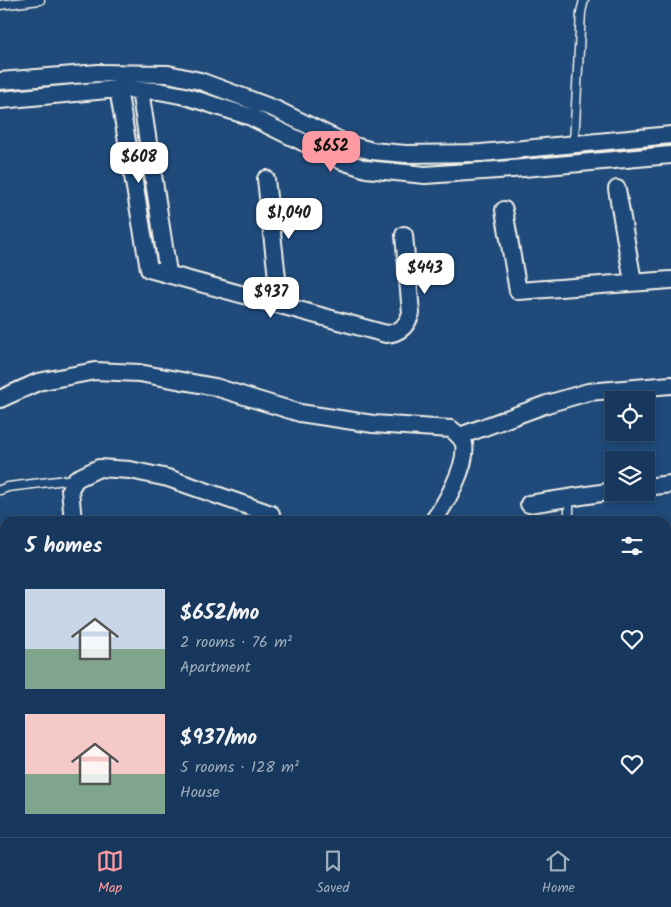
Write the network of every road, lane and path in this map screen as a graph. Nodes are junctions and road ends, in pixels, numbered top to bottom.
1 (40, 0) edge
2 (584, 0) edge
3 (0, 5) edge
4 (0, 81) edge
5 (118, 89) junction
6 (140, 90) junction
7 (0, 100) edge
8 (671, 135) edge
9 (574, 144) junction
10 (671, 155) edge
11 (266, 179) dead end
12 (616, 189) dead end
13 (504, 210) dead end
14 (404, 235) dead end
15 (168, 273) junction
16 (671, 280) edge
17 (633, 282) junction
18 (280, 305) junction
19 (671, 385) edge
20 (0, 399) edge
21 (460, 436) junction
22 (76, 479) junction
23 (671, 484) edge
24 (655, 486) edge
25 (0, 490) edge
26 (605, 492) edge
27 (569, 497) junction
28 (529, 504) dead end
29 (271, 514) dead end
30 (73, 516) edge
31 (437, 516) edge
32 (569, 516) edge

1 - 3 lane
2 - 9 lane
4 - 9 street
5 - 6 street
5 - 7 street
5 - 15 street
6 - 10 street
6 - 15 street
8 - 9 street
11 - 18 street
12 - 17 street
13 - 17 street
14 - 18 street
15 - 18 street
16 - 17 street
19 - 21 street
20 - 21 street
21 - 31 street
22 - 25 lane
22 - 29 street
22 - 30 street
23 - 24 street
26 - 27 street
27 - 28 street
27 - 32 lane

